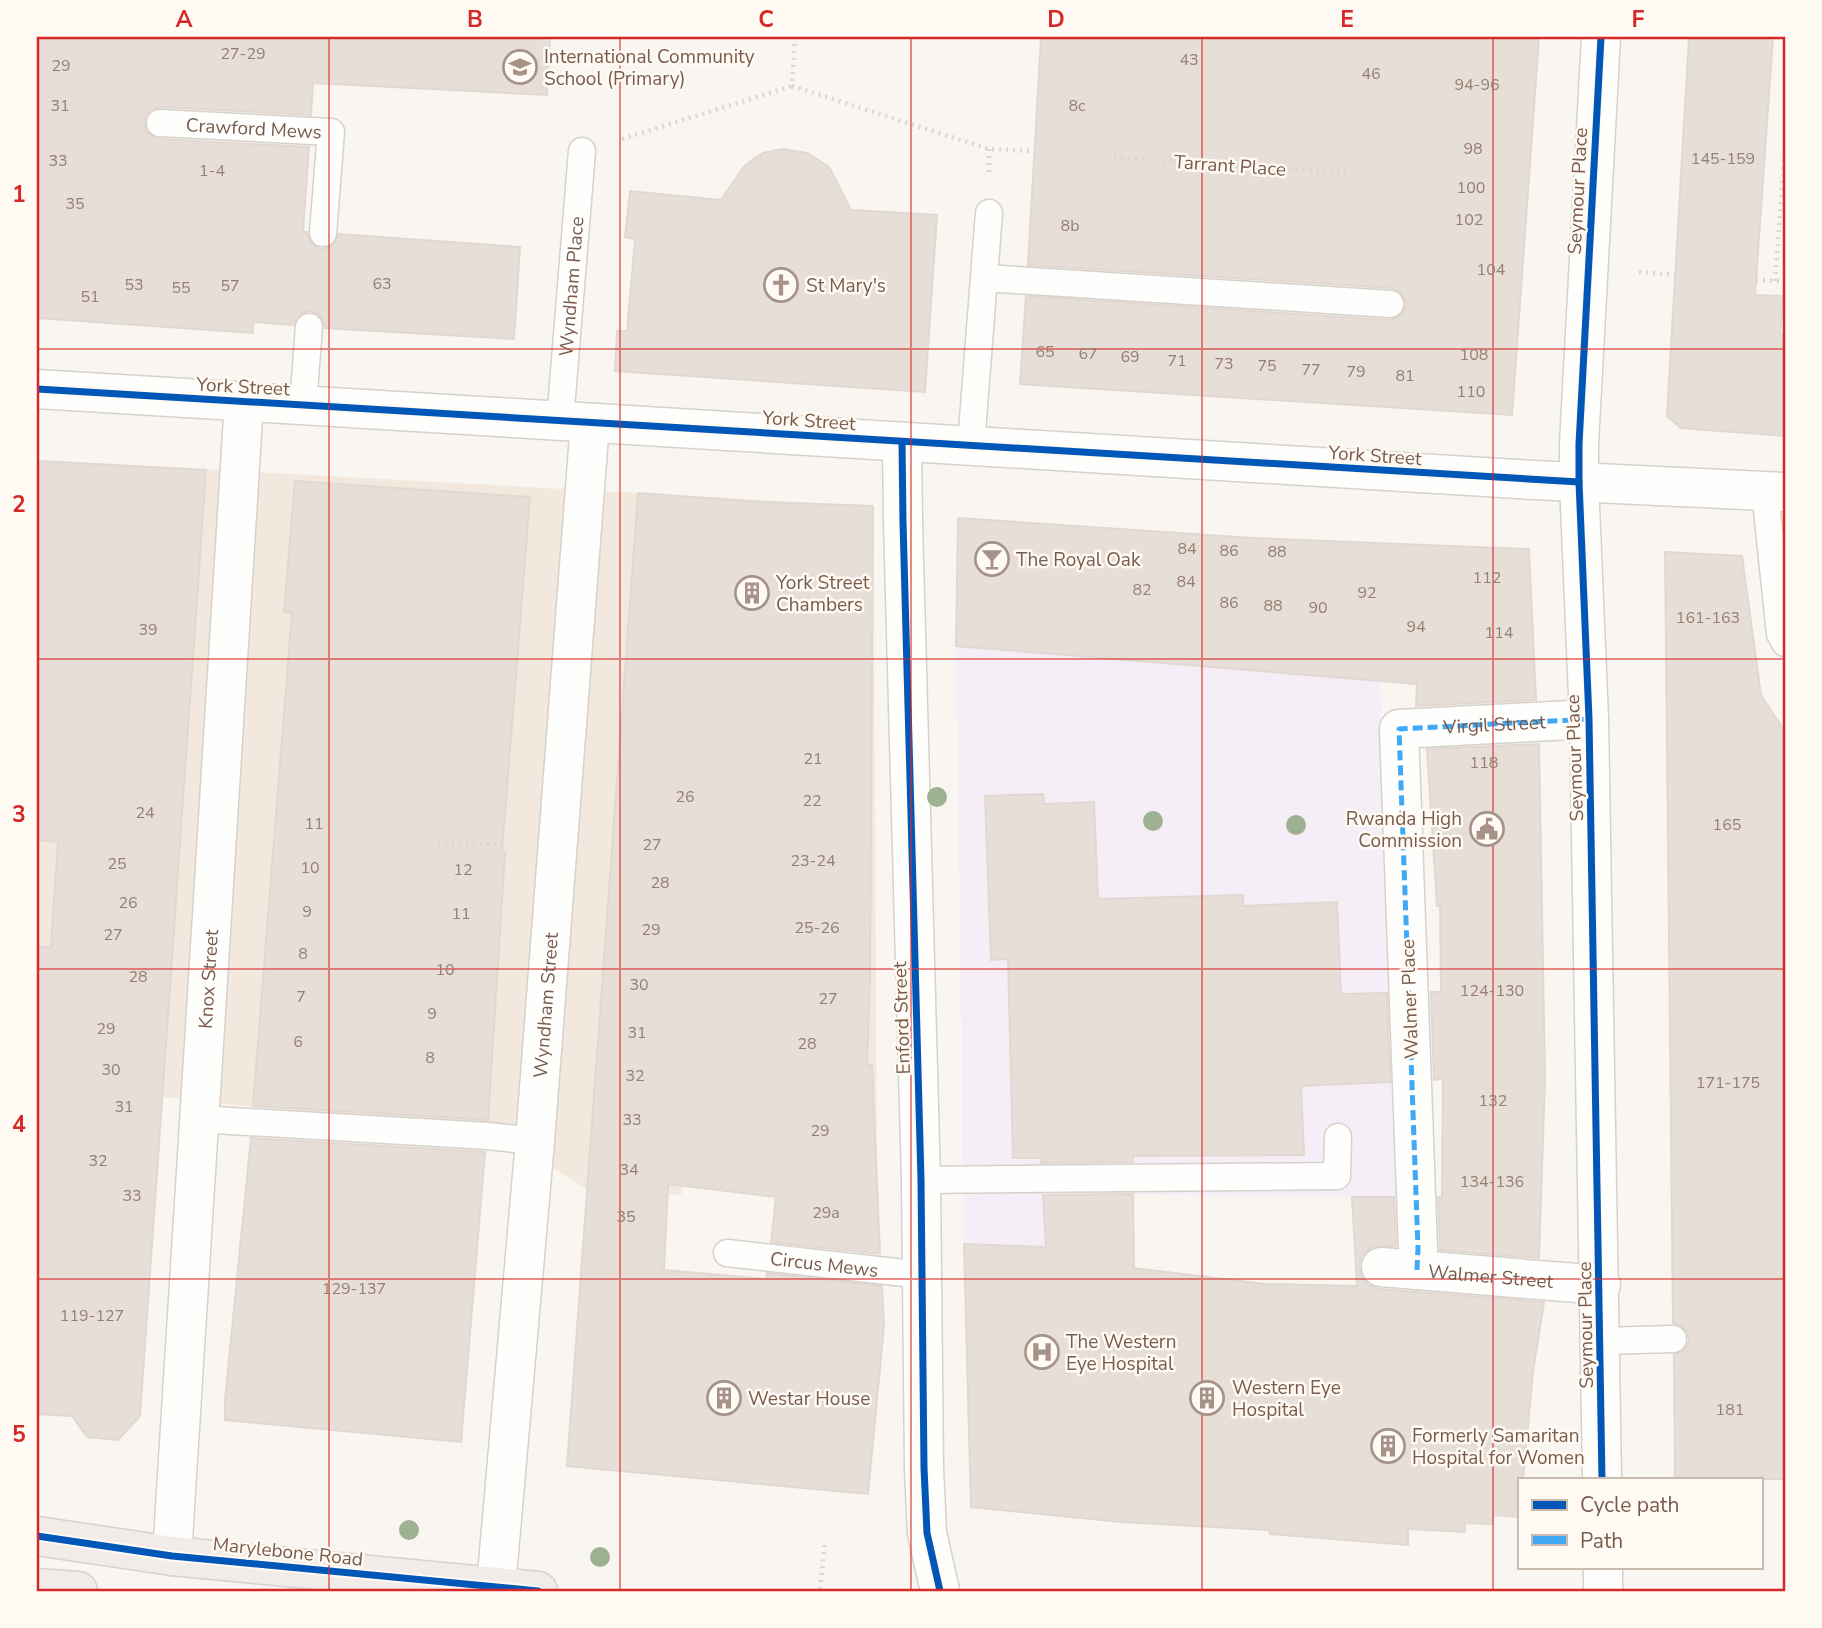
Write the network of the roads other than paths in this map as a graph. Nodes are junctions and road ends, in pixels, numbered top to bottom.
1 (1601, 37) edge
2 (160, 123) dead end
3 (582, 151) road end
4 (989, 213) dead end
5 (323, 233) dead end
6 (985, 278) junction
7 (1390, 304) dead end
8 (309, 327) dead end
9 (37, 389) edge
10 (244, 402) junction
11 (303, 405) junction
12 (575, 422) junction
13 (902, 442) junction
14 (971, 445) junction
15 (1579, 482) junction
16 (1775, 492) edge
17 (1785, 643) edge
18 (1589, 719) junction
19 (1399, 729) joint
20 (198, 1119) junction
21 (1338, 1137) dead end
22 (535, 1142) junction
23 (921, 1180) junction
24 (727, 1253) dead end
25 (1399, 1269) joint
26 (922, 1275) junction
27 (1601, 1284) junction
28 (1673, 1339) dead end
29 (1601, 1340) junction
30 (1602, 1478) edge
31 (37, 1536) edge
32 (172, 1556) junction
33 (1603, 1568) edge
34 (496, 1587) junction
35 (37, 1588) edge
36 (78, 1591) edge
37 (538, 1591) edge
38 (940, 1591) edge
39 (1604, 1591) edge

1 - 15 street, Seymour Place
2 - 5 lane, Crawford Mews
3 - 12 lane, Wyndham Place
4 - 6 lane
6 - 7 lane
6 - 14 lane
8 - 11 lane
9 - 10 street, York Street
10 - 11 street, York Street
10 - 20 street, Knox Street
11 - 12 street, York Street
12 - 13 street, York Street
12 - 22 street, Wyndham Street
13 - 14 street, York Street
13 - 23 street, Enford Street
14 - 15 street, York Street
15 - 16 street, York Street
15 - 18 street, Seymour Place
16 - 17 lane
18 - 19 street, Virgil Street
18 - 27 street, Seymour Place
19 - 25 street, Walmer Place
20 - 22 lane
20 - 32 street, Knox Street
21 - 23 lane
22 - 34 street, Wyndham Street
23 - 26 street, Enford Street
24 - 26 lane, Circus Mews
25 - 27 street, Walmer Street
26 - 38 street, Enford Street
27 - 29 street, Seymour Place
28 - 29 lane
29 - 30 street, Seymour Place
31 - 32 highway, Marylebone Road
32 - 34 highway, Marylebone Road
33 - 39 street
34 - 37 highway, Marylebone Road
35 - 36 highway

